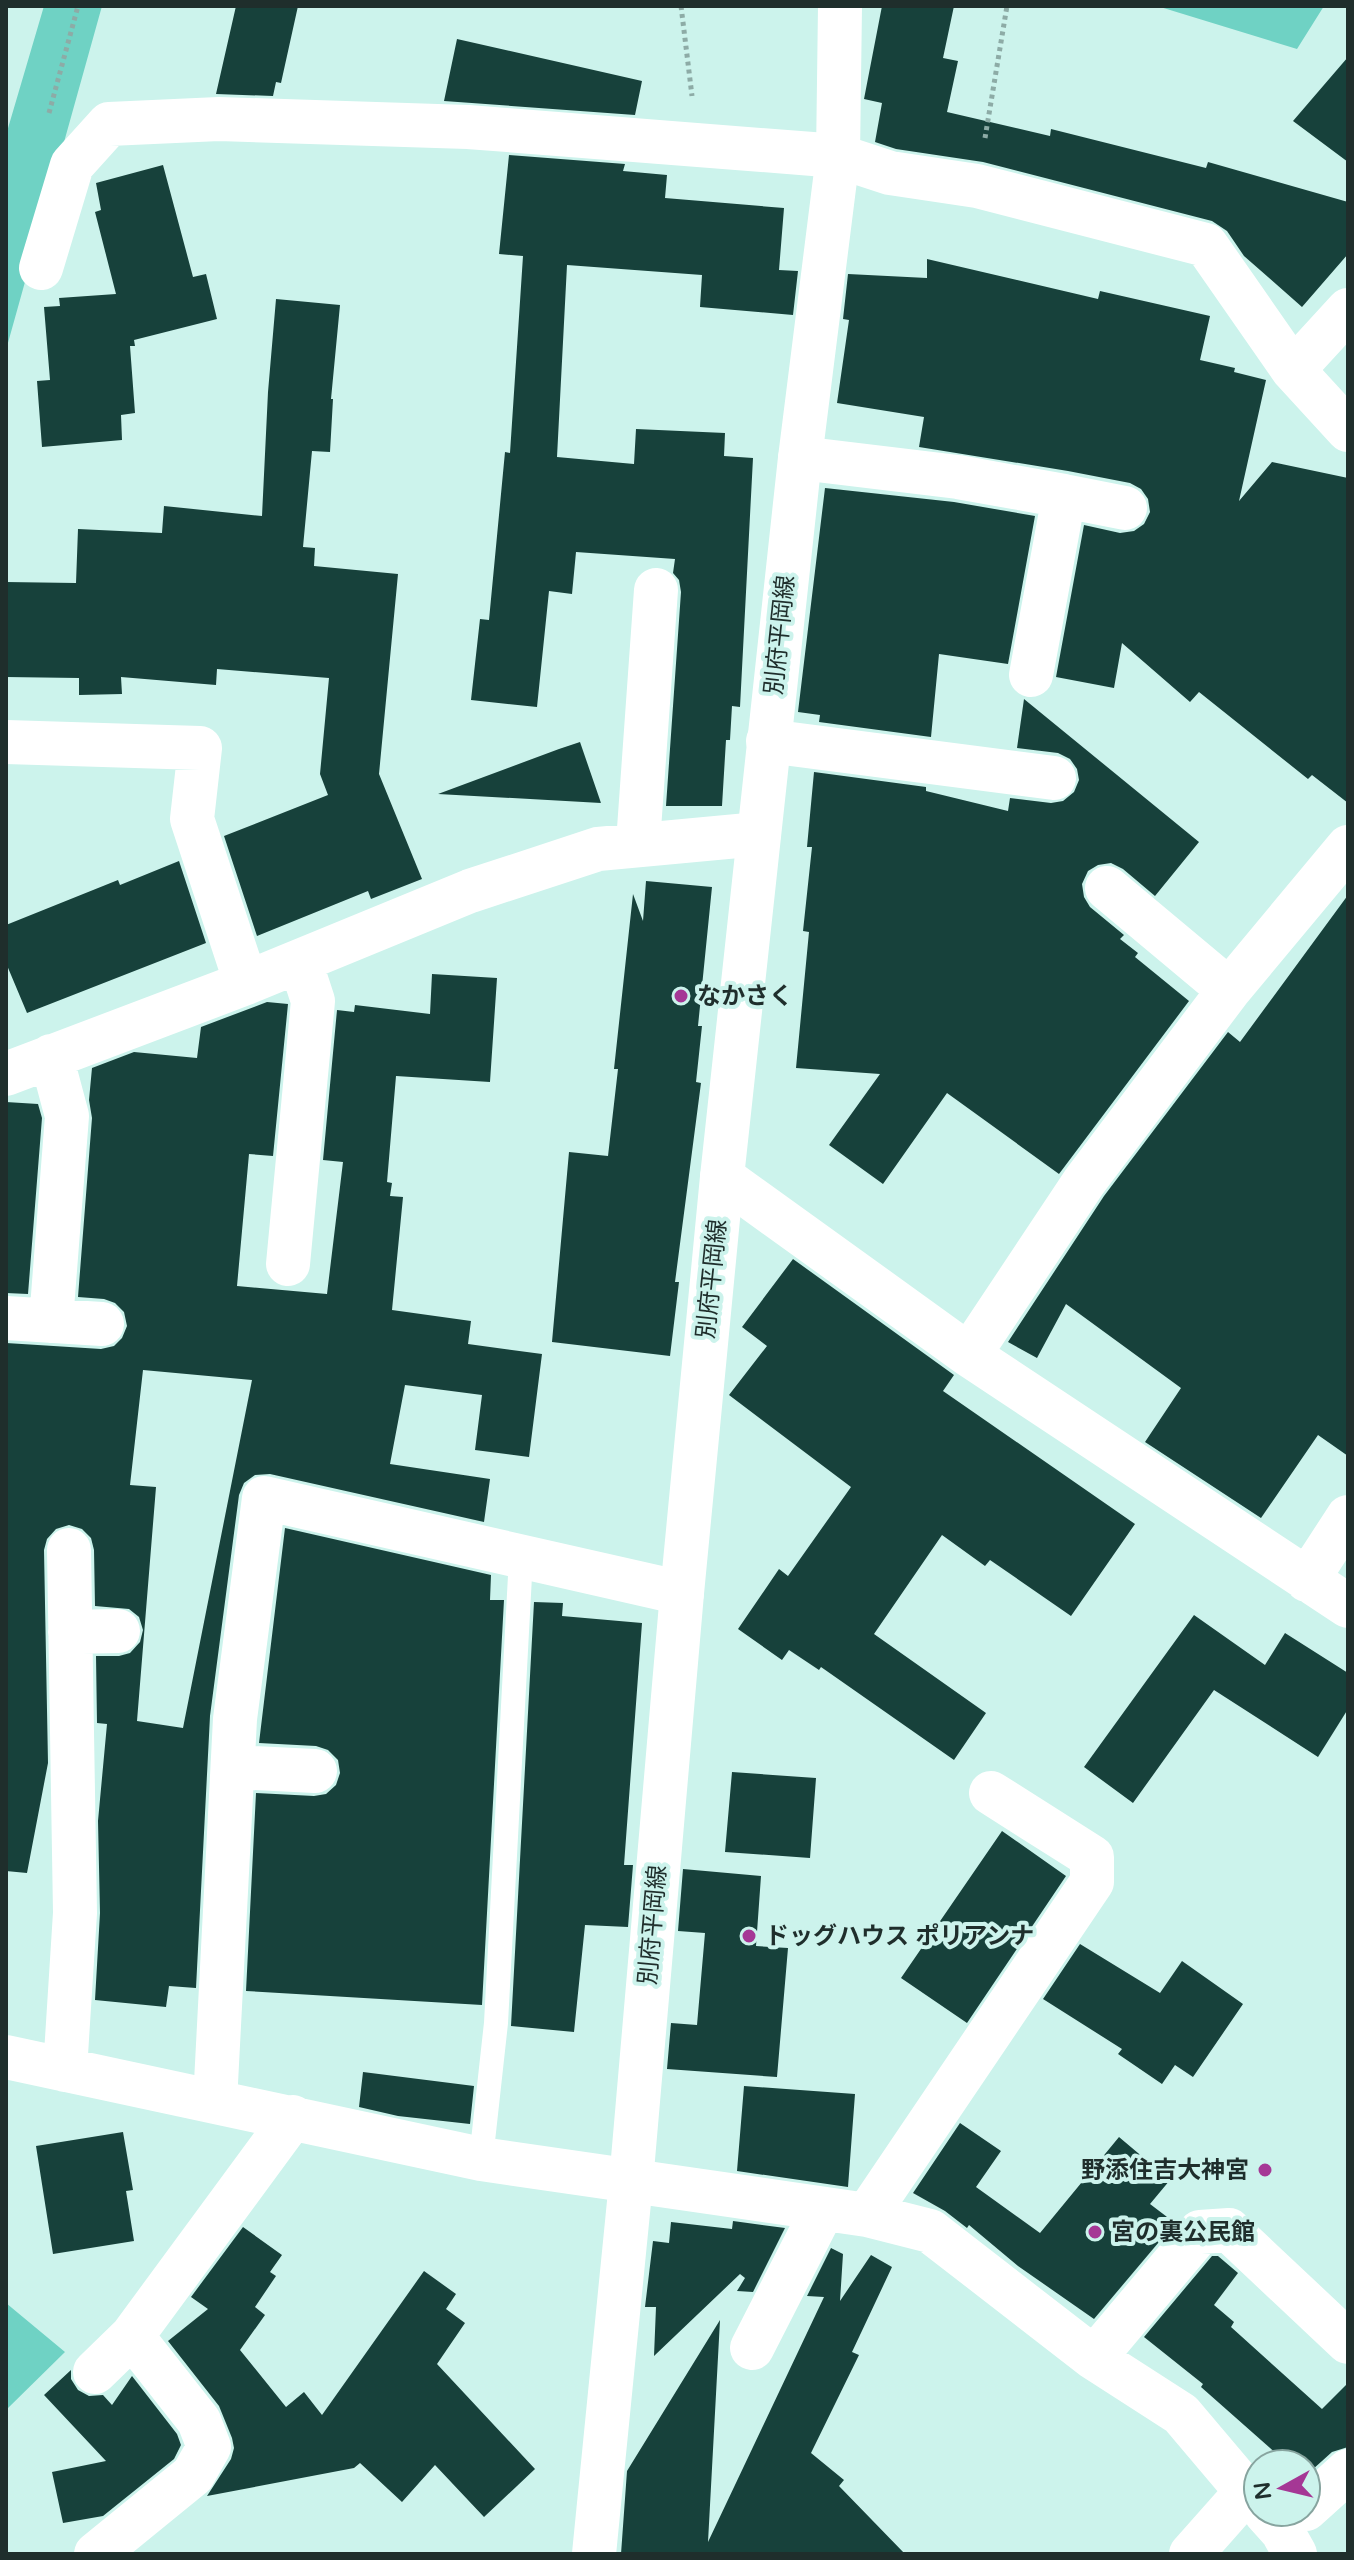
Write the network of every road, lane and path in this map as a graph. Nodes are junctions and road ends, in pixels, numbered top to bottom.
1 (681, 6) edge
2 (840, 6) edge
3 (1007, 6) edge
4 (700, 145) junction
5 (838, 156) junction
6 (977, 186) junction
7 (41, 268) dead end
8 (1348, 310) edge
9 (1293, 370) junction
10 (1348, 430) edge
11 (800, 458) junction
12 (1064, 496) junction
13 (1125, 508) dead end
14 (656, 590) dead end
15 (1031, 675) dead end
16 (768, 741) junction
17 (6, 742) edge
18 (1054, 778) dead end
19 (759, 834) junction
20 (638, 843) junction
21 (1348, 847) edge
22 (1107, 888) dead end
23 (300, 961) junction
24 (246, 983) junction
25 (1229, 990) junction
26 (51, 1056) junction
27 (6, 1074) edge
28 (722, 1177) junction
29 (289, 1264) dead end
30 (6, 1318) edge
31 (51, 1321) junction
32 (102, 1324) dead end
33 (969, 1355) junction
34 (1348, 1517) edge
35 (69, 1550) dead end
36 (521, 1557) junction
37 (1307, 1580) junction
38 (682, 1593) junction
39 (1348, 1606) edge
40 (118, 1631) dead end
41 (70, 1632) junction
42 (233, 1767) junction
43 (315, 1771) dead end
44 (991, 1793) dead end
45 (6, 2057) edge
46 (65, 2070) junction
47 (215, 2102) junction
48 (293, 2117) junction
49 (481, 2159) junction
50 (631, 2182) junction
51 (823, 2209) junction
52 (867, 2215) junction
53 (132, 2336) junction
54 (1348, 2342) edge
55 (752, 2348) dead end
56 (1094, 2358) junction
57 (95, 2372) dead end
58 (1348, 2471) edge
59 (1242, 2477) edge
60 (1322, 2488) edge
61 (1251, 2528) edge
62 (125, 2546) edge
63 (594, 2554) edge
64 (1191, 2554) edge

1 - 4 path
2 - 5 street, 別府平岡線
3 - 6 path
4 - 5 street
4 - 7 street
5 - 6 street
5 - 11 street, 別府平岡線
6 - 9 street
8 - 9 street
9 - 10 street
11 - 12 street
11 - 16 street, 別府平岡線
12 - 13 street
12 - 15 street
14 - 20 street
16 - 18 street
16 - 19 street, 別府平岡線
17 - 24 street
19 - 20 street
19 - 28 street, 別府平岡線
20 - 23 street
21 - 25 street
22 - 25 street
23 - 24 street
23 - 29 street
24 - 26 street
25 - 33 street
26 - 27 street
26 - 31 street
28 - 33 street
28 - 38 street, 別府平岡線
30 - 31 street
31 - 32 street
33 - 37 street
34 - 37 street
35 - 41 street
36 - 38 street
36 - 42 street
36 - 49 lane
37 - 39 street
38 - 50 street, 別府平岡線
40 - 41 street
41 - 46 street
42 - 43 street
42 - 47 street
44 - 52 street
45 - 46 street
46 - 47 street
47 - 48 street
48 - 49 street
48 - 53 street
49 - 50 street
50 - 51 street
50 - 63 street, 別府平岡線
51 - 52 street
51 - 55 street
52 - 56 street
53 - 57 street
53 - 62 street
54 - 56 street
56 - 59 street
58 - 60 street
61 - 64 street

